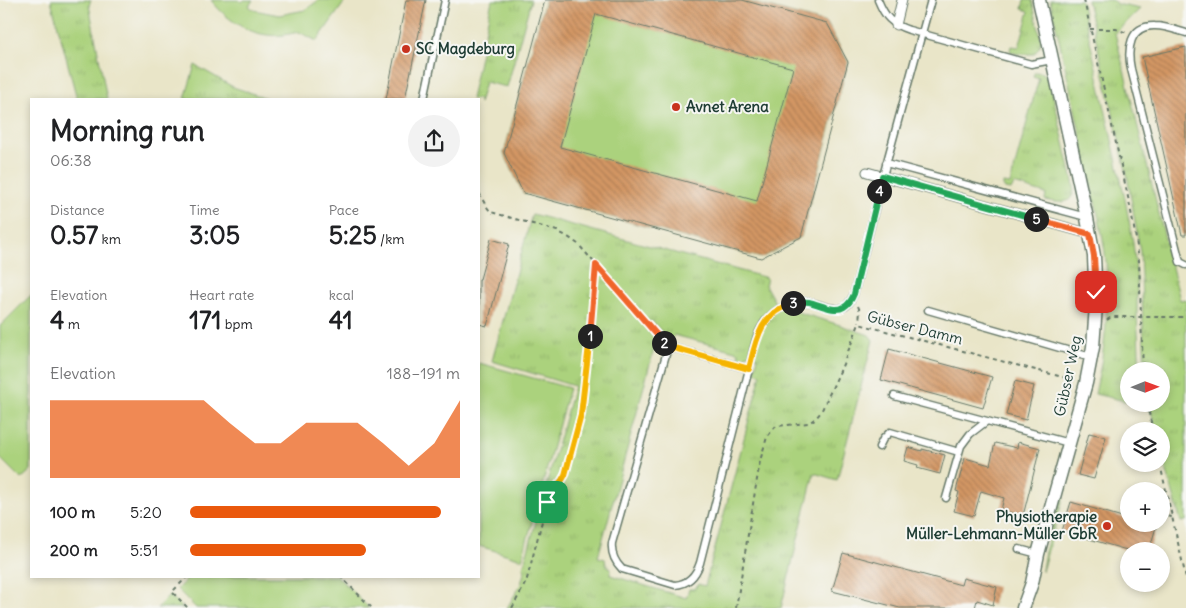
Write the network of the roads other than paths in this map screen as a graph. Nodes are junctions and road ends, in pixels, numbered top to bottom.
1 (445, 0) edge
2 (878, 0) edge
3 (902, 0) edge
4 (931, 0) edge
5 (1039, 0) edge
6 (896, 25) junction
7 (1186, 33) edge
8 (922, 34) junction
9 (1052, 60) junction
10 (424, 98) edge
11 (886, 163) junction
12 (867, 172) dead end
13 (882, 176) junction
14 (1088, 218) junction
15 (1090, 234) junction
16 (1186, 266) edge
17 (928, 310) dead end
18 (1092, 357) junction
19 (749, 369) junction
20 (894, 396) dead end
21 (987, 421) junction
22 (1069, 443) junction
23 (880, 447) dead end
24 (958, 452) junction
25 (946, 498) dead end
26 (1019, 549) dead end
27 (1038, 554) junction
28 (1023, 608) edge

1 - 10 lane
2 - 6 lane
3 - 6 street
4 - 8 lane
5 - 9 street, Gübser Weg
6 - 8 lane
7 - 16 lane
8 - 9 lane
8 - 11 lane
9 - 14 street, Gübser Weg
11 - 13 lane
11 - 14 lane
12 - 13 street
13 - 15 street
13 - 19 lane
14 - 15 street, Gübser Weg
15 - 18 street, Gübser Weg
17 - 18 lane
18 - 22 street, Gübser Weg
19 - 19 lane
20 - 21 lane
21 - 22 lane
21 - 24 lane
22 - 27 street, Gübser Weg
23 - 24 lane
24 - 25 lane
26 - 27 lane
27 - 28 street, Gübser Weg

